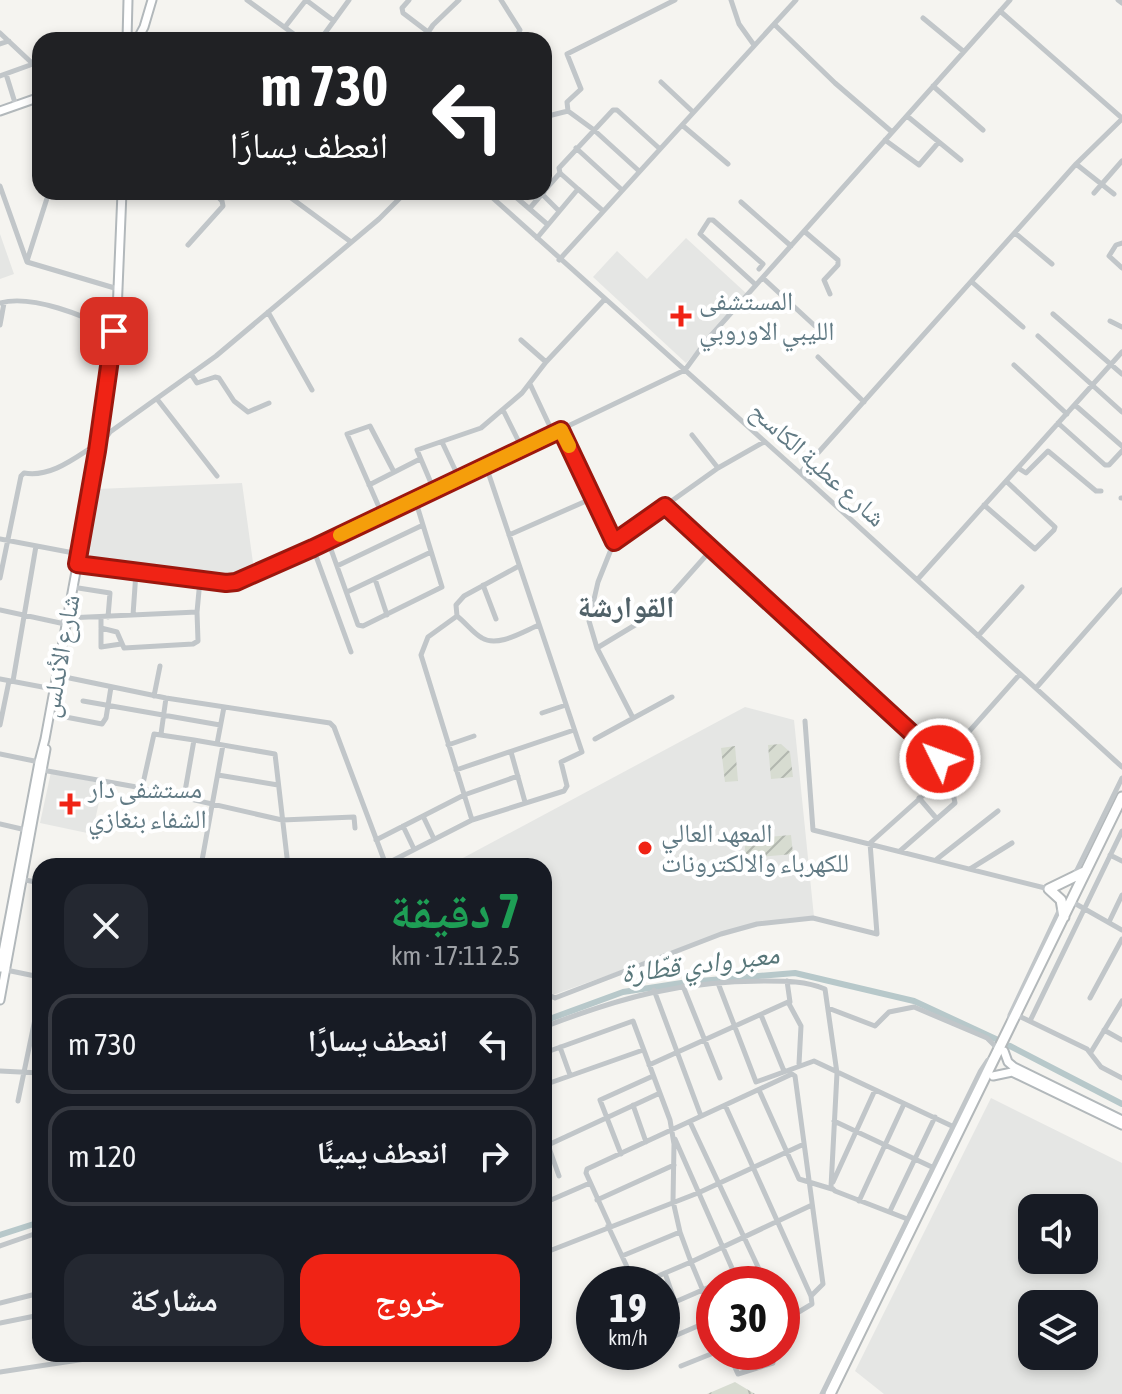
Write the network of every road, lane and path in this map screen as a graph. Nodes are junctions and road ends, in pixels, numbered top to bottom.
1 (128, 0) edge
2 (152, 0) edge
3 (247, 0) edge
4 (306, 0) edge
5 (409, 0) edge
6 (459, 0) edge
7 (501, 0) edge
8 (675, 0) edge
9 (731, 0) edge
10 (796, 0) edge
11 (1010, 0) edge
12 (346, 1) edge
13 (1000, 11) junction
14 (923, 18) dead end
15 (334, 21) junction
16 (774, 24) junction
17 (285, 27) junction
18 (127, 32) edge
19 (141, 32) edge
20 (292, 32) edge
21 (326, 32) edge
22 (428, 32) joint
23 (519, 32) edge
24 (0, 33) edge
25 (9, 41) junction
26 (0, 44) edge
27 (754, 45) junction
28 (963, 51) junction
29 (32, 60) edge
30 (32, 64) edge
31 (3, 75) edge
32 (661, 82) dead end
33 (933, 86) junction
34 (32, 100) edge
35 (16, 106) junction
36 (0, 111) edge
37 (568, 111) junction
38 (693, 112) junction
39 (552, 115) edge
40 (907, 116) junction
41 (1122, 118) edge
42 (682, 125) junction
43 (594, 130) junction
44 (983, 130) dead end
45 (892, 132) junction
46 (885, 140) junction
47 (938, 143) junction
48 (576, 148) junction
49 (660, 149) junction
50 (961, 160) dead end
51 (1122, 161) edge
52 (728, 164) dead end
53 (1076, 164) junction
54 (639, 171) junction
55 (560, 173) junction
56 (552, 182) edge
57 (1102, 184) junction
58 (0, 186) edge
59 (578, 189) junction
60 (622, 190) junction
61 (1094, 193) dead end
62 (1114, 194) dead end
63 (46, 200) edge
64 (122, 200) edge
65 (221, 200) edge
66 (294, 200) edge
67 (397, 200) edge
68 (497, 200) edge
69 (520, 200) edge
70 (537, 200) edge
71 (550, 200) edge
72 (741, 202) dead end
73 (529, 208) junction
74 (559, 211) junction
75 (603, 211) junction
76 (547, 224) junction
77 (804, 231) junction
78 (1015, 233) junction
79 (537, 238) junction
80 (351, 242) junction
81 (1122, 243) edge
82 (188, 245) dead end
83 (791, 246) junction
84 (559, 260) junction
85 (27, 262) junction
86 (1052, 264) dead end
87 (1122, 268) edge
88 (759, 269) dead end
89 (763, 277) junction
90 (972, 282) junction
91 (756, 285) junction
92 (118, 289) junction
93 (830, 294) dead end
94 (604, 300) junction
95 (2, 303) edge
96 (268, 312) junction
97 (1053, 314) dead end
98 (1110, 321) dead end
99 (0, 325) edge
100 (815, 326) dead end
101 (1023, 327) dead end
102 (1122, 327) edge
103 (114, 331) junction
104 (1038, 336) dead end
105 (521, 340) dead end
106 (1122, 352) edge
107 (818, 357) dead end
108 (546, 362) junction
109 (1111, 364) junction
110 (1014, 365) dead end
111 (685, 370) junction
112 (191, 374) junction
113 (1122, 374) edge
114 (530, 384) junction
115 (1093, 385) junction
116 (312, 390) dead end
117 (157, 399) junction
118 (864, 402) junction
119 (269, 403) dead end
120 (1075, 405) junction
121 (503, 410) junction
122 (1122, 412) edge
123 (1067, 414) junction
124 (1058, 423) junction
125 (561, 430) junction
126 (553, 433) junction
127 (692, 435) dead end
128 (442, 442) junction
129 (764, 442) junction
130 (97, 447) junction
131 (522, 448) junction
132 (1122, 448) edge
133 (420, 459) junction
134 (486, 466) junction
135 (718, 468) junction
136 (1018, 468) junction
137 (394, 472) junction
138 (800, 473) junction
139 (217, 476) dead end
140 (459, 478) junction
141 (1006, 481) junction
142 (369, 485) junction
143 (434, 490) junction
144 (1101, 491) dead end
145 (593, 498) junction
146 (415, 499) junction
147 (984, 505) junction
148 (665, 506) junction
149 (382, 514) junction
150 (423, 525) junction
151 (509, 535) junction
152 (3, 540) edge
153 (328, 541) junction
154 (614, 542) junction
155 (36, 546) junction
156 (313, 548) junction
157 (711, 550) junction
158 (431, 552) junction
159 (79, 554) junction
160 (77, 564) junction
161 (337, 566) junction
162 (519, 566) junction
163 (136, 572) junction
164 (0, 578) edge
165 (375, 579) junction
166 (200, 580) junction
167 (917, 580) junction
168 (483, 585) junction
169 (72, 587) junction
170 (1022, 587) dead end
171 (1122, 590) edge
172 (347, 592) junction
173 (0, 610) edge
174 (197, 612) junction
175 (24, 615) junction
176 (133, 615) junction
177 (387, 615) junction
178 (457, 616) junction
179 (104, 618) junction
180 (496, 619) dead end
181 (66, 621) junction
182 (539, 625) junction
183 (101, 628) junction
184 (978, 636) junction
185 (121, 644) junction
186 (597, 648) junction
187 (351, 652) dead end
188 (160, 666) dead end
189 (1020, 674) junction
190 (55, 675) junction
191 (0, 679) edge
192 (11, 681) junction
193 (111, 687) junction
194 (53, 689) junction
195 (1035, 689) junction
196 (154, 696) junction
197 (672, 697) dead end
198 (166, 698) junction
199 (83, 701) dead end
200 (108, 705) junction
201 (566, 705) junction
202 (224, 707) junction
203 (542, 713) dead end
204 (50, 714) junction
205 (164, 715) junction
206 (633, 718) junction
207 (805, 721) dead end
208 (0, 725) edge
209 (220, 725) junction
210 (574, 730) junction
211 (161, 734) junction
212 (474, 736) dead end
213 (595, 739) dead end
214 (194, 740) junction
215 (220, 744) junction
216 (448, 745) junction
217 (511, 752) junction
218 (0, 754) edge
219 (40, 767) junction
220 (1122, 767) edge
221 (456, 770) junction
222 (218, 775) junction
223 (518, 776) junction
224 (1122, 778) edge
225 (278, 785) junction
226 (142, 788) junction
227 (464, 795) junction
228 (184, 797) junction
229 (1122, 797) edge
230 (919, 798) junction
231 (525, 802) junction
232 (212, 803) junction
233 (1122, 808) edge
234 (998, 811) dead end
235 (423, 816) junction
236 (937, 819) junction
237 (282, 820) junction
238 (472, 820) junction
239 (1105, 823) junction
240 (0, 824) edge
241 (403, 826) junction
242 (355, 828) dead end
243 (26, 830) junction
244 (1122, 831) edge
245 (434, 839) junction
246 (376, 840) junction
247 (870, 843) junction
248 (1012, 843) dead end
249 (414, 849) junction
250 (900, 851) junction
251 (1110, 855) junction
252 (202, 858) edge
253 (287, 858) edge
254 (383, 858) edge
255 (398, 858) edge
256 (936, 860) junction
257 (1122, 861) edge
258 (970, 869) junction
259 (1086, 871) junction
260 (1074, 875) junction
261 (20, 879) junction
262 (32, 881) edge
263 (1049, 889) junction
264 (1122, 895) edge
265 (1063, 905) junction
266 (1080, 906) junction
267 (1064, 917) junction
268 (1109, 922) junction
269 (4, 926) edge
270 (1122, 930) edge
271 (1122, 939) edge
272 (2, 969) edge
273 (1032, 974) junction
274 (32, 975) edge
275 (787, 981) junction
276 (718, 983) junction
277 (683, 986) junction
278 (654, 990) junction
279 (552, 997) edge
280 (1090, 998) dead end
281 (0, 1000) edge
282 (1122, 1001) edge
283 (790, 1003) junction
284 (828, 1008) junction
285 (761, 1015) junction
286 (1025, 1019) junction
287 (552, 1024) edge
288 (734, 1026) junction
289 (1104, 1030) junction
290 (32, 1037) edge
291 (705, 1040) junction
292 (1122, 1040) edge
293 (560, 1047) junction
294 (552, 1050) edge
295 (643, 1050) junction
296 (678, 1052) junction
297 (1091, 1052) junction
298 (1000, 1053) junction
299 (649, 1065) junction
300 (799, 1065) junction
301 (1013, 1069) junction
302 (0, 1071) edge
303 (784, 1071) junction
304 (837, 1071) junction
305 (25, 1073) junction
306 (32, 1073) edge
307 (570, 1075) junction
308 (986, 1075) junction
309 (653, 1076) junction
310 (720, 1078) dead end
311 (1122, 1078) edge
312 (552, 1082) edge
313 (759, 1090) junction
314 (875, 1090) junction
315 (660, 1093) junction
316 (18, 1101) dead end
317 (904, 1104) junction
318 (633, 1105) junction
319 (725, 1105) junction
320 (701, 1116) junction
321 (605, 1117) junction
322 (935, 1117) junction
323 (834, 1121) junction
324 (690, 1122) junction
325 (1122, 1122) edge
326 (957, 1128) junction
327 (855, 1130) junction
328 (672, 1131) junction
329 (646, 1142) junction
330 (552, 1143) edge
331 (804, 1144) junction
332 (884, 1144) junction
333 (787, 1152) junction
334 (621, 1154) junction
335 (552, 1156) edge
336 (915, 1158) junction
337 (674, 1165) junction
338 (753, 1168) junction
339 (937, 1169) junction
340 (559, 1176) dead end
341 (590, 1183) junction
342 (718, 1183) junction
343 (809, 1184) junction
344 (832, 1188) junction
345 (698, 1193) junction
346 (552, 1200) edge
347 (597, 1200) junction
348 (673, 1201) junction
349 (859, 1201) junction
350 (812, 1205) junction
351 (890, 1211) junction
352 (912, 1220) junction
353 (776, 1221) junction
354 (609, 1226) junction
355 (680, 1232) junction
356 (32, 1235) edge
357 (743, 1236) junction
358 (0, 1246) edge
359 (722, 1246) junction
360 (552, 1250) edge
361 (622, 1256) junction
362 (691, 1262) junction
363 (627, 1266) edge
364 (731, 1266) edge
365 (757, 1266) edge
366 (680, 1267) edge
367 (696, 1274) edge
368 (32, 1295) edge
369 (811, 1296) junction
370 (0, 1303) edge
371 (800, 1310) edge
372 (866, 1313) junction
373 (32, 1317) edge
374 (0, 1323) edge
375 (696, 1360) edge
376 (63, 1362) edge
377 (56, 1363) joint
378 (681, 1366) dead end
379 (0, 1372) edge
380 (822, 1394) edge
381 (833, 1394) edge

1 - 18 main road
2 - 19 main road
3 - 17 street
4 - 15 street
4 - 17 street
5 - 22 street
6 - 22 street
7 - 23 street
8 - 37 street
9 - 27 street
10 - 16 street
11 - 13 street
12 - 15 street
13 - 28 street
13 - 41 street
14 - 28 street
15 - 21 street
16 - 27 street
16 - 45 street
17 - 20 street
24 - 25 street
25 - 26 street
25 - 29 street
27 - 38 street
28 - 33 street
30 - 31 street
31 - 35 street
32 - 38 street
33 - 40 street
33 - 44 street
34 - 35 main road
35 - 36 main road
37 - 39 street
37 - 43 street
38 - 42 street
40 - 45 street
40 - 47 street
41 - 53 street
42 - 49 street
42 - 52 street
43 - 48 street
43 - 49 street
43 - 54 street
45 - 46 street
46 - 47 street
46 - 77 street
47 - 50 street
48 - 55 street
48 - 60 street
49 - 54 street
51 - 57 street
53 - 57 street
53 - 78 street
54 - 60 street
55 - 56 street
55 - 59 street
57 - 61 street
57 - 62 street
58 - 85 street
59 - 74 street
59 - 75 street
60 - 75 street
63 - 85 street
64 - 92 main road, شارع الأندلس
65 - 82 street
66 - 80 street
67 - 80 street
68 - 79 street, شارع عطية الكاسح
69 - 73 street
70 - 73 street
71 - 74 street
72 - 83 street
73 - 76 street
74 - 76 street
75 - 84 street
76 - 79 street
77 - 83 street
77 - 93 street
78 - 86 street
78 - 90 street
79 - 84 street, شارع عطية الكاسح
80 - 96 street
81 - 87 street
83 - 89 street
84 - 94 street, شارع عطية الكاسح
85 - 92 street
88 - 91 street
89 - 91 street
89 - 100 street
90 - 101 street
90 - 118 street
91 - 111 street
92 - 103 main road, شارع الأندلس
94 - 108 street
94 - 111 street, شارع عطية الكاسح
95 - 99 street
95 - 103 street
96 - 112 street
96 - 116 street
97 - 109 street
98 - 102 street
103 - 130 main road, شارع الأندلس
104 - 115 street
105 - 108 street
106 - 109 street
107 - 118 street
108 - 114 street
109 - 113 street
109 - 115 street
110 - 123 street
111 - 125 street
111 - 129 street, شارع عطية الكاسح
112 - 117 street
112 - 119 street
114 - 121 street
114 - 126 street
115 - 120 street
115 - 122 street
117 - 130 street
117 - 139 street
118 - 138 street
120 - 123 street
120 - 132 street
121 - 128 street
121 - 131 street
123 - 124 street
124 - 132 street
124 - 136 street
125 - 126 street
125 - 145 street
126 - 131 street
127 - 135 street
128 - 133 street
128 - 140 street
129 - 135 street
129 - 138 street, شارع عطية الكاسح
130 - 152 street
130 - 159 main road, شارع الأندلس
131 - 134 street
133 - 137 street
133 - 143 street
134 - 140 street
134 - 151 street
135 - 148 street
136 - 141 street
136 - 144 street
137 - 142 street
137 - 142 street
138 - 167 street, شارع عطية الكاسح
140 - 143 street
141 - 147 street
141 - 147 street
142 - 149 street
143 - 146 street
145 - 151 street
145 - 154 street
146 - 149 street
146 - 150 street
147 - 167 street
148 - 154 street
148 - 157 street
149 - 153 street
150 - 158 street
150 - 161 street
151 - 162 street
152 - 155 street
152 - 164 street
153 - 156 street
153 - 161 street
154 - 186 street
155 - 159 street
155 - 175 street
156 - 166 street
156 - 187 street
157 - 186 street
157 - 189 street
158 - 165 street
158 - 177 street
159 - 160 main road, شارع الأندلس
160 - 163 street
160 - 169 main road, شارع الأندلس
161 - 172 street
162 - 168 street
162 - 182 street
163 - 166 street
163 - 176 street
165 - 172 street
165 - 177 street
166 - 174 street
167 - 184 street, شارع عطية الكاسح
168 - 178 street
168 - 180 street
169 - 179 street
169 - 181 main road, شارع الأندلس
170 - 184 street
171 - 195 street
172 - 177 street
173 - 175 street
174 - 176 street
174 - 185 street
175 - 181 street
175 - 192 street
176 - 179 street
178 - 182 street
178 - 216 street
179 - 181 street
179 - 183 street
181 - 190 main road, شارع الأندلس
182 - 201 street
183 - 185 street
183 - 185 street
184 - 189 street, شارع عطية الكاسح
186 - 206 street
188 - 196 street
189 - 195 street, شارع عطية الكاسح
190 - 193 street
190 - 194 main road, شارع الأندلس
191 - 192 street
192 - 194 street
192 - 208 street
193 - 196 street
193 - 200 street
194 - 204 main road, شارع الأندلس
195 - 220 street, شارع عطية الكاسح
196 - 198 street
197 - 206 street
198 - 202 street
198 - 205 street
199 - 200 street
200 - 204 street
200 - 205 street
201 - 203 street
201 - 210 street
202 - 209 street
202 - 246 street
204 - 219 main road, شارع الأندلس
205 - 209 street
205 - 211 street
206 - 213 street
207 - 247 street
209 - 215 street
210 - 217 street
210 - 231 street
211 - 214 street
211 - 226 street
212 - 216 street
214 - 215 street
214 - 228 street
215 - 222 street
215 - 225 street
216 - 221 street
217 - 221 street
217 - 223 street
218 - 219 street
219 - 226 street
219 - 243 main road, شارع الأندلس
219 - 261 main road, شارع الأندلس
221 - 227 street
222 - 225 street
222 - 232 street
223 - 227 street
223 - 231 street
224 - 239 street
225 - 237 street
226 - 228 street
227 - 235 street
227 - 238 street
228 - 232 street
229 - 239 highway
230 - 236 street
230 - 236 street
230 - 247 street
231 - 238 street
232 - 237 street
232 - 252 street
233 - 266 highway
234 - 256 street
235 - 241 street
235 - 245 street
236 - 250 street
237 - 242 street
237 - 253 street
238 - 245 street
239 - 259 highway
239 - 260 street
240 - 243 street
241 - 246 street
241 - 249 street
243 - 261 main road, شارع الأندلس
244 - 251 street
245 - 249 street
246 - 254 street
247 - 250 street
247 - 279 street
248 - 258 street
249 - 255 street
250 - 256 street
251 - 257 street
251 - 266 street
256 - 258 street
258 - 263 street
259 - 260 highway
259 - 267 highway
260 - 263 highway
261 - 262 street
261 - 269 main road, شارع الأندلس
261 - 272 main road, شارع الأندلس
263 - 265 highway
264 - 268 street
265 - 267 highway
265 - 273 street
266 - 268 street
266 - 286 highway
267 - 273 highway
268 - 270 street
269 - 272 main road, شارع الأندلس
271 - 280 street
272 - 274 street
272 - 281 main road, شارع الأندلس
273 - 298 highway
275 - 276 street
275 - 283 street
275 - 284 street
276 - 277 street
276 - 288 street
277 - 278 street
277 - 291 street
278 - 287 street
278 - 296 street
282 - 289 street
283 - 285 street
283 - 300 street
284 - 298 street
284 - 304 street
285 - 288 street
285 - 303 street
286 - 297 street
286 - 298 highway
288 - 291 street
288 - 303 street
289 - 292 street
289 - 297 street
290 - 305 street
291 - 296 street
291 - 310 street
293 - 294 street
293 - 295 street
293 - 307 street
295 - 299 street
295 - 307 street
296 - 299 street
296 - 320 street
297 - 311 street
298 - 301 main road
298 - 308 highway
299 - 309 street
300 - 303 street
300 - 304 street
301 - 308 main road
301 - 325 main road
302 - 305 street
304 - 314 street
304 - 323 street
305 - 306 street
305 - 316 street
307 - 312 street
308 - 326 highway
308 - 381 highway
309 - 315 street
309 - 321 street
313 - 319 street
313 - 331 street
313 - 333 street
314 - 317 street
314 - 327 street
315 - 318 street
315 - 328 street
317 - 322 street
317 - 332 street
318 - 321 street
318 - 329 street
319 - 320 street
319 - 338 street
320 - 324 street
321 - 330 street
321 - 334 street
322 - 326 street
322 - 336 street
323 - 327 street
323 - 344 street
324 - 328 street
324 - 342 street
326 - 339 highway
327 - 332 street
327 - 344 street
328 - 329 street
328 - 337 street
328 - 345 street
329 - 334 street
331 - 333 street
331 - 343 street
332 - 336 street
332 - 349 street
333 - 338 street
333 - 343 street
334 - 341 street
335 - 340 street
336 - 339 street
336 - 351 street
337 - 347 street
337 - 348 street
338 - 342 street
338 - 353 street
339 - 352 highway
341 - 346 street
341 - 347 street
342 - 345 street
342 - 357 street
343 - 344 street
343 - 350 street
344 - 349 street
345 - 348 street
345 - 359 street
347 - 354 street
348 - 354 street
348 - 355 street
349 - 351 street
350 - 353 street
350 - 369 street
351 - 352 street
352 - 372 highway
353 - 357 street
353 - 369 street
354 - 360 street
354 - 361 street
355 - 361 street
355 - 362 street
356 - 358 street
357 - 359 street
357 - 365 street
359 - 362 street
359 - 364 street
361 - 363 street
362 - 366 street
362 - 367 street
368 - 370 street
369 - 371 street
372 - 380 street
372 - 381 highway
373 - 374 street
375 - 378 street
376 - 377 street
377 - 379 street

